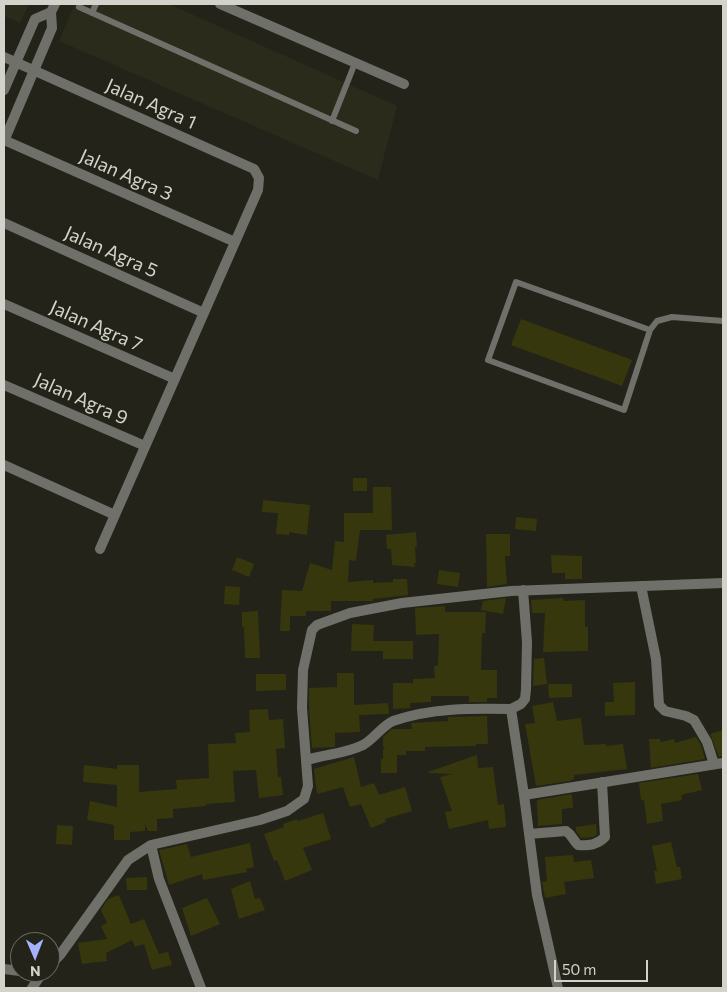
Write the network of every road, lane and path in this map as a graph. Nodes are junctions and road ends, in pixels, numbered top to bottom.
1 (96, 4) edge
2 (220, 4) edge
3 (79, 6) dead end
4 (53, 8) edge
5 (92, 13) junction
6 (4, 57) edge
7 (16, 63) junction
8 (356, 63) junction
9 (34, 71) junction
10 (404, 84) dead end
11 (4, 90) edge
12 (332, 120) junction
13 (356, 132) dead end
14 (4, 140) edge
15 (4, 223) edge
16 (235, 242) junction
17 (4, 304) edge
18 (204, 313) junction
19 (723, 320) edge
20 (650, 330) junction
21 (175, 379) junction
22 (4, 384) edge
23 (145, 446) junction
24 (4, 466) edge
25 (115, 515) junction
26 (100, 549) dead end
27 (723, 583) edge
28 (641, 586) junction
29 (523, 590) junction
30 (511, 709) junction
31 (307, 760) junction
32 (719, 763) edge
33 (602, 782) junction
34 (524, 795) junction
35 (529, 834) junction
36 (151, 845) junction
37 (60, 955) edge
38 (200, 988) edge
39 (558, 988) edge

1 - 5 lane
2 - 8 street
3 - 5 lane
4 - 7 street
4 - 9 street
5 - 12 lane
6 - 7 street, Jalan Agra 1
7 - 9 street, Jalan Agra 1
7 - 11 street
8 - 10 street
8 - 12 lane
9 - 14 street
9 - 16 street, Jalan Agra 1
12 - 13 lane
14 - 16 street, Jalan Agra 3
15 - 18 street, Jalan Agra 5
16 - 18 street
17 - 21 street, Jalan Agra 7
18 - 21 street
19 - 20 lane
20 - 20 lane
21 - 23 street
22 - 23 street, Jalan Agra 9
23 - 25 street
24 - 25 street
25 - 26 street
27 - 28 street
28 - 29 street
28 - 32 street
29 - 30 street
29 - 31 street
30 - 31 street
30 - 34 street
31 - 36 street
32 - 33 street
33 - 34 street
33 - 35 street
34 - 35 street
35 - 39 street
36 - 37 street
36 - 38 street

